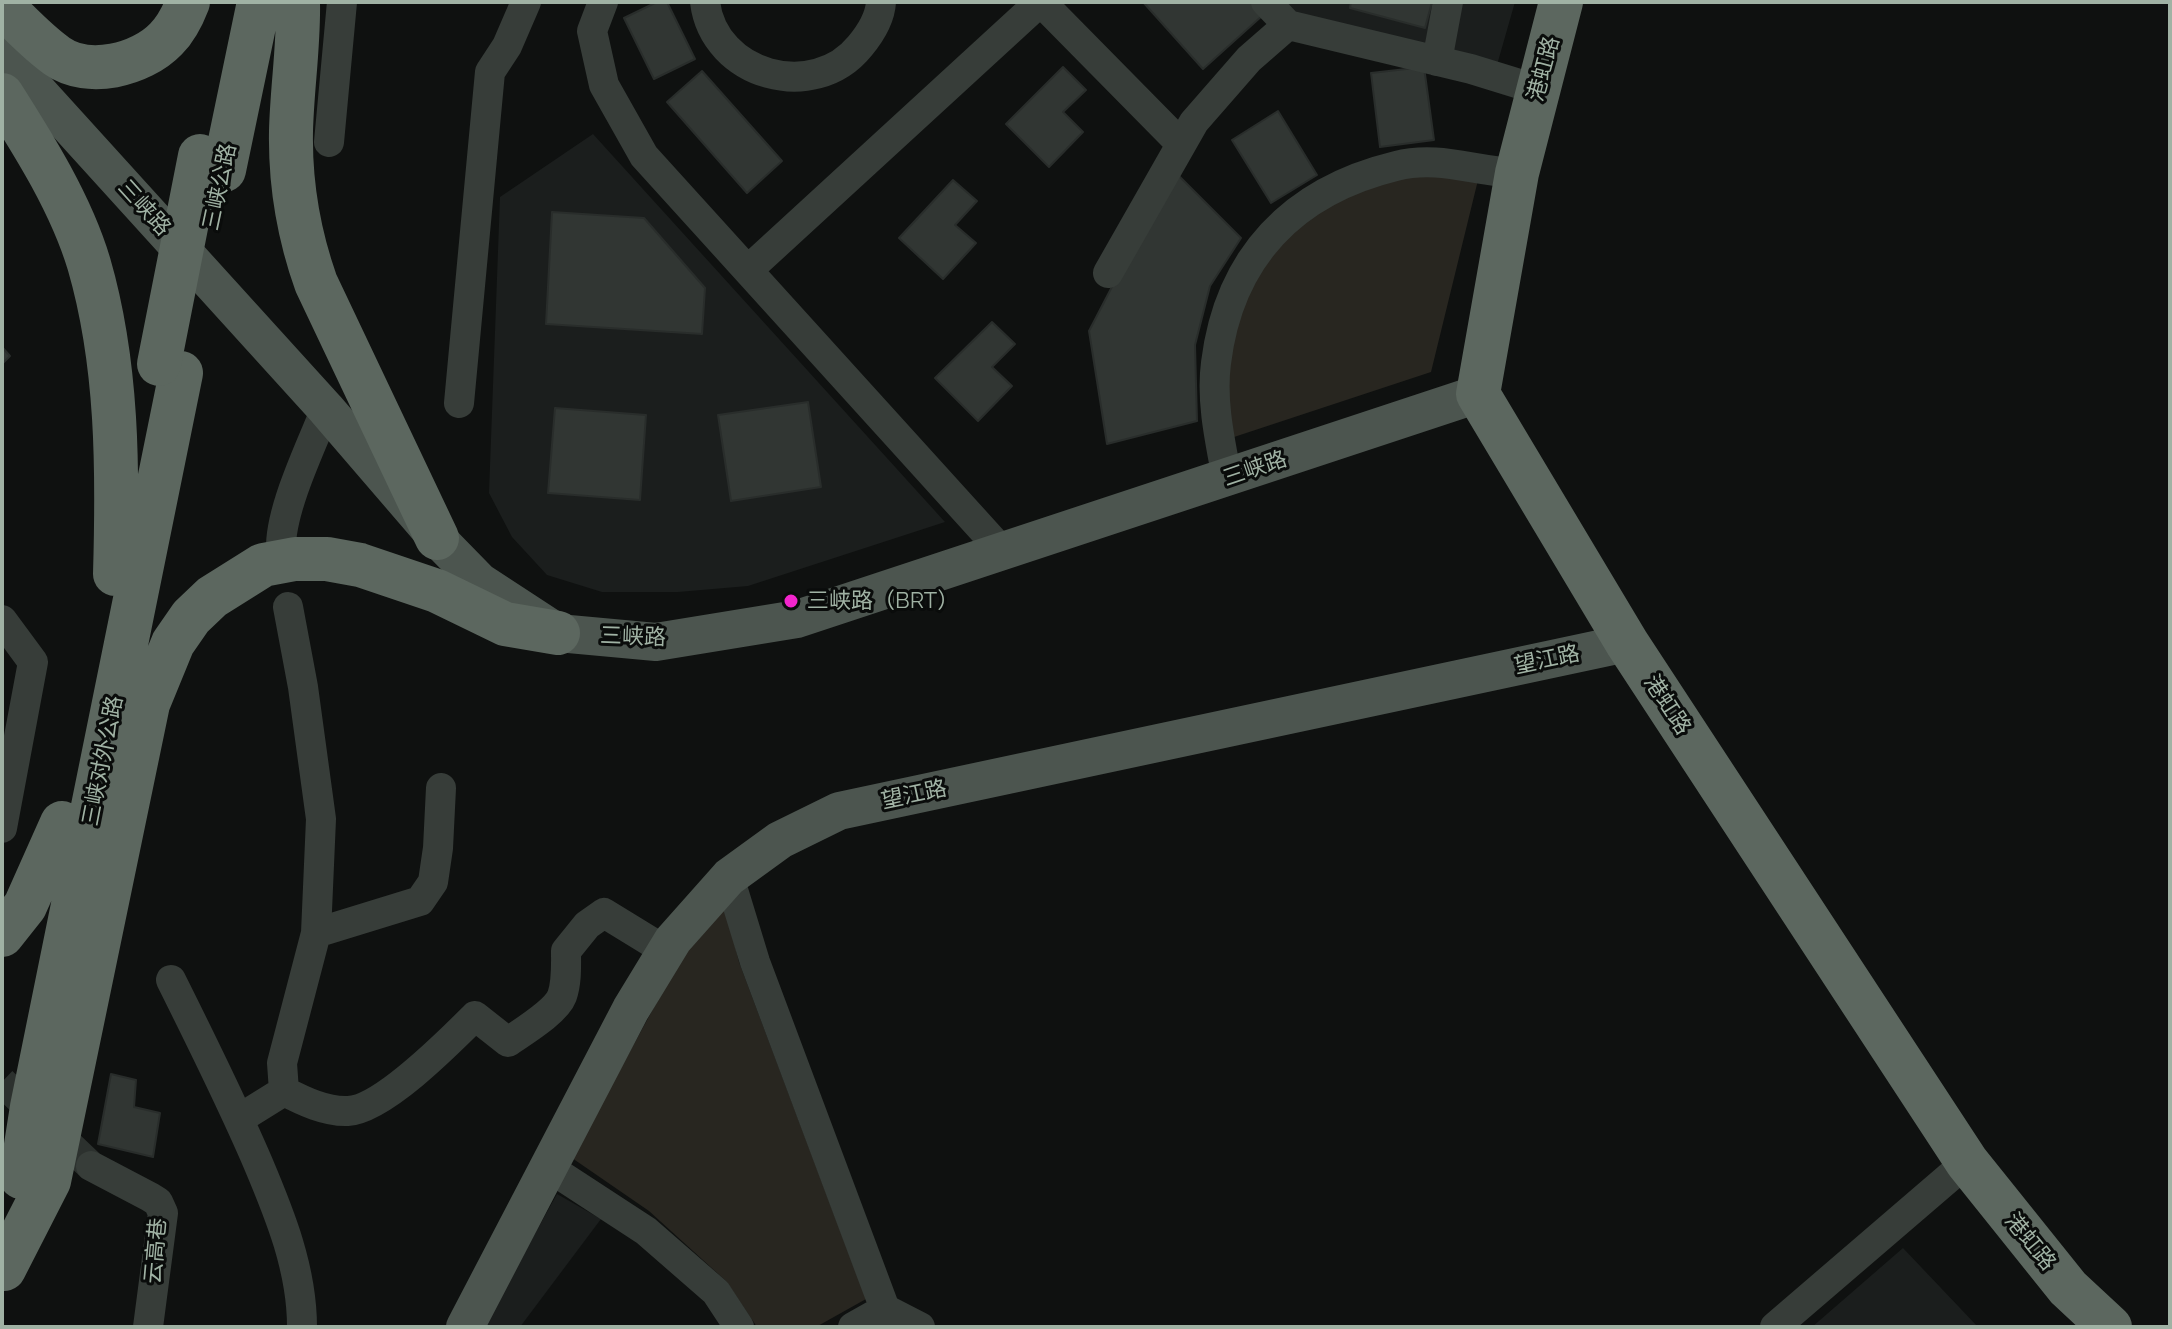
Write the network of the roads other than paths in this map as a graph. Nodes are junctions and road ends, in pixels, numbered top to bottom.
1 (188, 2) edge
2 (232, 2) edge
3 (259, 2) edge
4 (298, 2) edge
5 (342, 2) edge
6 (526, 2) edge
7 (603, 2) edge
8 (705, 2) edge
9 (881, 2) edge
10 (1040, 2) edge
11 (1266, 2) edge
12 (1448, 2) edge
13 (1561, 2) edge
14 (2, 6) edge
15 (1291, 13) edge
16 (2, 52) edge
17 (1437, 61) junction
18 (1539, 90) junction
19 (2, 95) edge
20 (329, 142) dead end
21 (1181, 144) junction
22 (212, 163) junction
23 (1517, 173) junction
24 (748, 270) junction
25 (1108, 273) dead end
26 (170, 368) junction
27 (1478, 394) junction
28 (459, 403) dead end
29 (326, 409) junction
30 (1227, 478) junction
31 (437, 538) junction
32 (281, 545) dead end
33 (1003, 552) junction
34 (115, 574) junction
35 (288, 607) dead end
36 (2, 620) edge
37 (558, 633) junction
38 (1627, 643) junction
39 (441, 788) dead end
40 (62, 823) junction
41 (2, 828) edge
42 (729, 877) junction
43 (316, 933) junction
44 (2, 935) edge
45 (666, 951) junction
46 (171, 980) dead end
47 (284, 1091) junction
48 (239, 1119) junction
49 (12, 1132) edge
50 (1967, 1162) junction
51 (91, 1166) tunnel mouth
52 (548, 1167) junction
53 (3, 1275) edge
54 (716, 1292) junction
55 (885, 1309) junction
56 (148, 1327) edge
57 (302, 1327) edge
58 (465, 1327) edge
59 (723, 1327) edge
60 (739, 1327) edge
61 (853, 1327) edge
62 (920, 1327) edge
63 (1775, 1327) edge
64 (2110, 1327) edge

1 - 14 highway
2 - 22 highway, 三峡公路
3 - 22 highway, 三峡公路
4 - 31 highway
5 - 20 street
6 - 28 street
7 - 24 street
8 - 9 street
10 - 21 street
10 - 24 street
11 - 15 street
12 - 17 street
13 - 18 highway, 港虹路
15 - 17 street
15 - 21 street
16 - 29 main road, 三峡路
17 - 18 street
18 - 23 highway, 港虹路
19 - 34 highway
21 - 25 street
22 - 26 highway, 三峡公路
23 - 27 highway, 港虹路
23 - 30 street
24 - 33 street
26 - 34 highway, 三峡对外公路
26 - 49 highway, 三峡对外公路
27 - 30 main road, 三峡路
27 - 38 highway, 港虹路
29 - 31 main road, 三峡路
29 - 32 street
30 - 33 main road, 三峡路
31 - 37 main road, 三峡路
33 - 37 main road, 三峡路
34 - 40 highway, 三峡对外公路
35 - 43 street
36 - 41 street
37 - 53 highway
38 - 42 main road, 望江路
38 - 50 highway, 港虹路
39 - 43 street
40 - 44 highway
40 - 49 highway, 三峡对外公路
42 - 45 main road, 望江路
42 - 55 street
43 - 47 street
45 - 47 street
45 - 52 main road, 望江路
46 - 48 street
47 - 48 street
48 - 57 street
49 - 53 highway
50 - 63 street
50 - 64 highway, 港虹路
51 - 56 street, 云高巷
52 - 54 street
52 - 58 main road, 望江路
54 - 59 street
54 - 60 street
55 - 61 street
55 - 62 street

